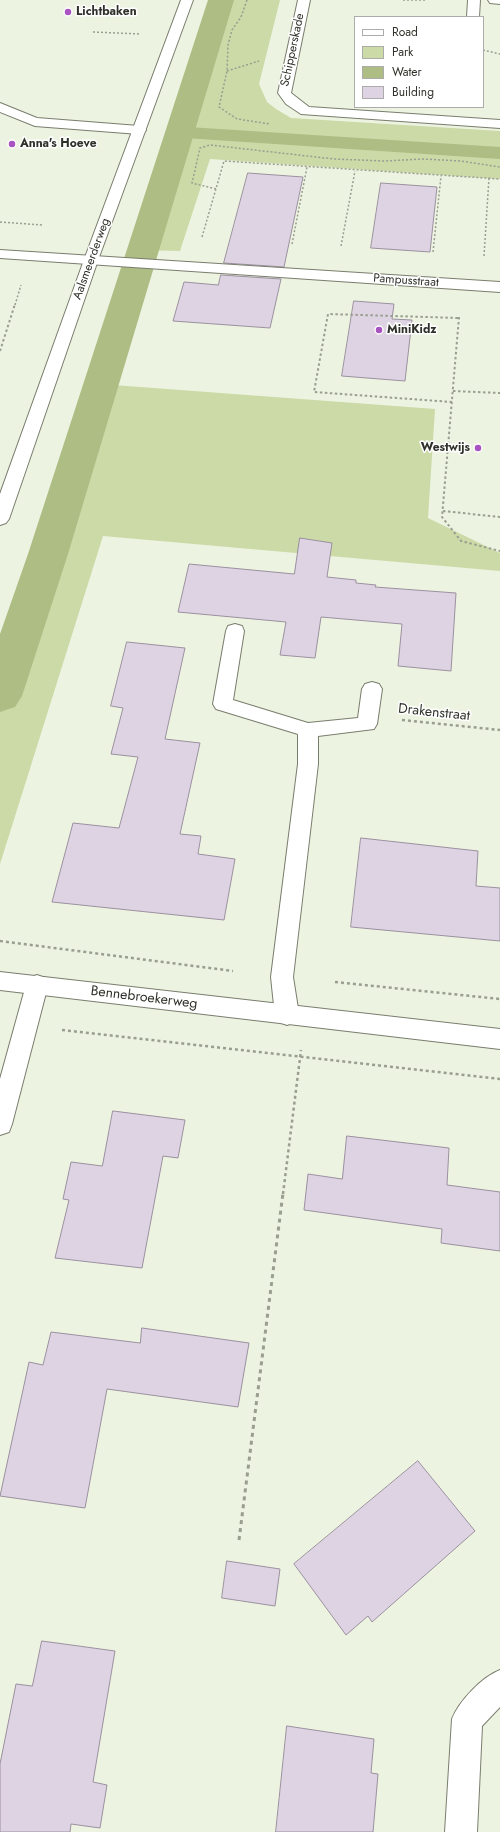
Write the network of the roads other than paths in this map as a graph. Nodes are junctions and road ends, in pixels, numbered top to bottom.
1 (187, 0) edge
2 (304, 0) edge
3 (474, 0) edge
4 (494, 0) edge
5 (500, 0) edge
6 (473, 16) edge
7 (0, 107) edge
8 (500, 124) edge
9 (139, 130) junction
10 (0, 254) edge
11 (91, 260) junction
12 (500, 287) edge
13 (1, 510) edge
14 (235, 632) dead end
15 (372, 689) dead end
16 (308, 730) junction
17 (0, 981) edge
18 (37, 985) junction
19 (296, 1016) junction
20 (500, 1039) edge
21 (0, 1124) edge
22 (500, 1685) edge
23 (461, 1832) edge

1 - 9 street, Aalsmeerderweg
2 - 8 street, Schipperskade
3 - 6 street
4 - 5 street
7 - 9 street
9 - 11 street, Aalsmeerderweg
10 - 11 street, Pampusstraat
11 - 12 street, Pampusstraat
11 - 13 street, Aalsmeerderweg
14 - 16 street
15 - 16 street
16 - 19 street
17 - 18 street, Bennebroekerweg
18 - 19 street, Bennebroekerweg
18 - 21 street
19 - 20 street, Bennebroekerweg
22 - 23 street

